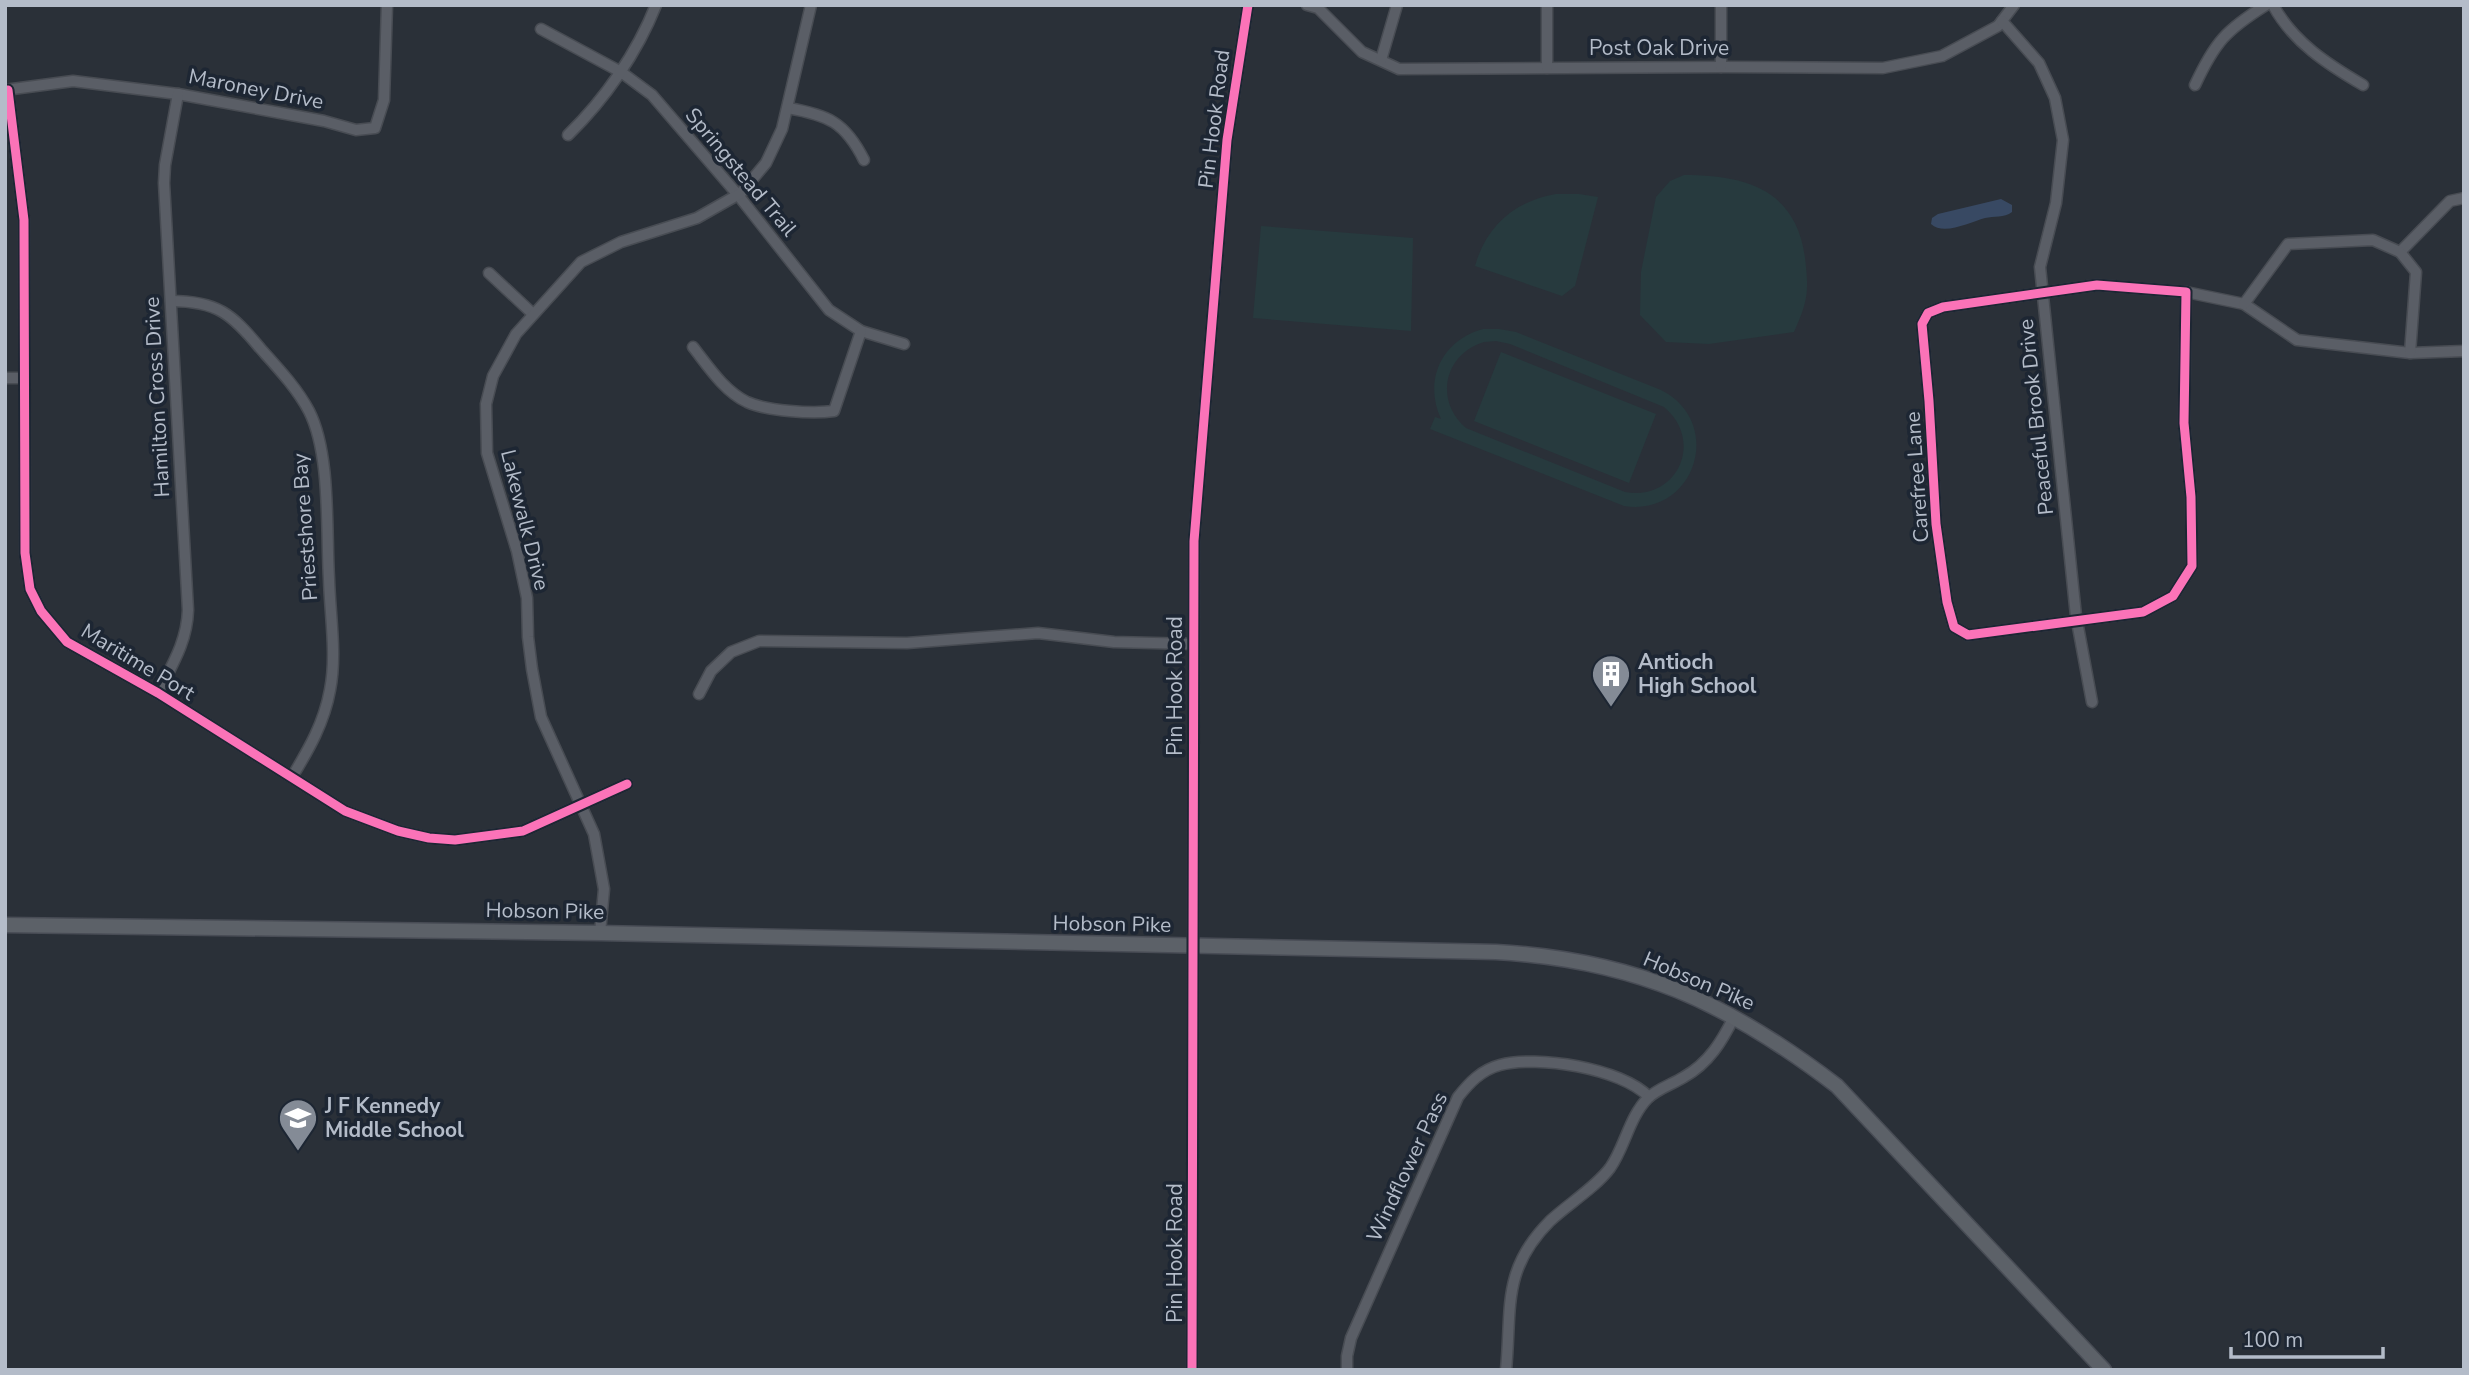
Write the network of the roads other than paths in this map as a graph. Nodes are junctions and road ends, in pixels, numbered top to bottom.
1 (387, 5) edge
2 (656, 5) edge
3 (811, 5) edge
4 (1248, 5) edge
5 (1397, 5) edge
6 (1547, 5) edge
7 (1721, 5) edge
8 (2014, 5) edge
9 (2266, 5) edge
10 (2273, 5) edge
11 (1315, 6) edge
12 (2002, 21) junction
13 (541, 29) dead end
14 (1381, 60) junction
15 (1721, 67) junction
16 (1547, 68) junction
17 (621, 72) junction
18 (2195, 85) dead end
19 (2363, 85) dead end
20 (7, 90) edge
21 (178, 94) junction
22 (788, 108) junction
23 (568, 135) dead end
24 (864, 160) dead end
25 (738, 195) junction
26 (2464, 198) edge
27 (2400, 252) junction
28 (489, 273) dead end
29 (2186, 292) junction
30 (2043, 293) junction
31 (171, 301) junction
32 (2244, 304) junction
33 (533, 314) junction
34 (861, 331) junction
35 (904, 344) dead end
36 (693, 347) dead end
37 (2464, 352) edge
38 (2410, 353) junction
39 (5, 378) edge
40 (24, 378) junction
41 (2077, 619) junction
42 (1193, 644) junction
43 (158, 693) junction
44 (699, 694) dead end
45 (2092, 702) dead end
46 (292, 777) junction
47 (627, 784) dead end
48 (581, 807) junction
49 (5, 925) edge
50 (600, 933) junction
51 (1193, 947) junction
52 (1734, 1017) junction
53 (1648, 1097) junction
54 (1192, 1370) edge
55 (1347, 1370) edge
56 (1506, 1370) edge
57 (2104, 1370) edge

1 - 21 street, Maroney Drive
2 - 17 street
3 - 22 street, Lakewalk Drive
4 - 42 street, Pin Hook Road
5 - 14 street
6 - 16 street
7 - 15 street
8 - 12 street, Post Oak Drive
9 - 18 street
10 - 19 street
11 - 14 street, Post Oak Drive
12 - 15 street, Post Oak Drive
12 - 30 street, Peaceful Brook Drive
13 - 17 street, Springstead Trail
14 - 16 street, Post Oak Drive
15 - 16 street, Post Oak Drive
17 - 23 street
17 - 25 street, Springstead Trail
20 - 21 street, Maroney Drive
20 - 40 street, Maritime Port
21 - 31 street, Hamilton Cross Drive
22 - 24 street
22 - 25 street, Lakewalk Drive
25 - 33 street, Lakewalk Drive
25 - 34 street, Springstead Trail
26 - 27 street
27 - 32 street
27 - 38 street
28 - 33 street
29 - 30 street, Carefree Lane
29 - 32 street, Carefree Lane
29 - 41 street, Carefree Lane
30 - 41 street, Peaceful Brook Drive
30 - 41 street, Carefree Lane
31 - 43 street, Hamilton Cross Drive
31 - 46 street, Priestshore Bay
32 - 38 street, Carefree Lane
33 - 48 street, Lakewalk Drive
34 - 35 street, Springstead Trail
34 - 36 street
37 - 38 street, Carefree Lane
39 - 40 street
40 - 43 street, Maritime Port
41 - 45 street, Peaceful Brook Drive
42 - 44 street
42 - 51 street, Pin Hook Road
43 - 46 street, Maritime Port
46 - 48 street, Maritime Port
47 - 48 street, Maritime Port
48 - 50 street, Lakewalk Drive
49 - 50 main road, Hobson Pike
50 - 51 main road, Hobson Pike
51 - 52 main road, Hobson Pike
51 - 54 street, Pin Hook Road
52 - 53 street
52 - 57 main road, Hobson Pike
53 - 55 street, Windflower Pass
53 - 56 street

